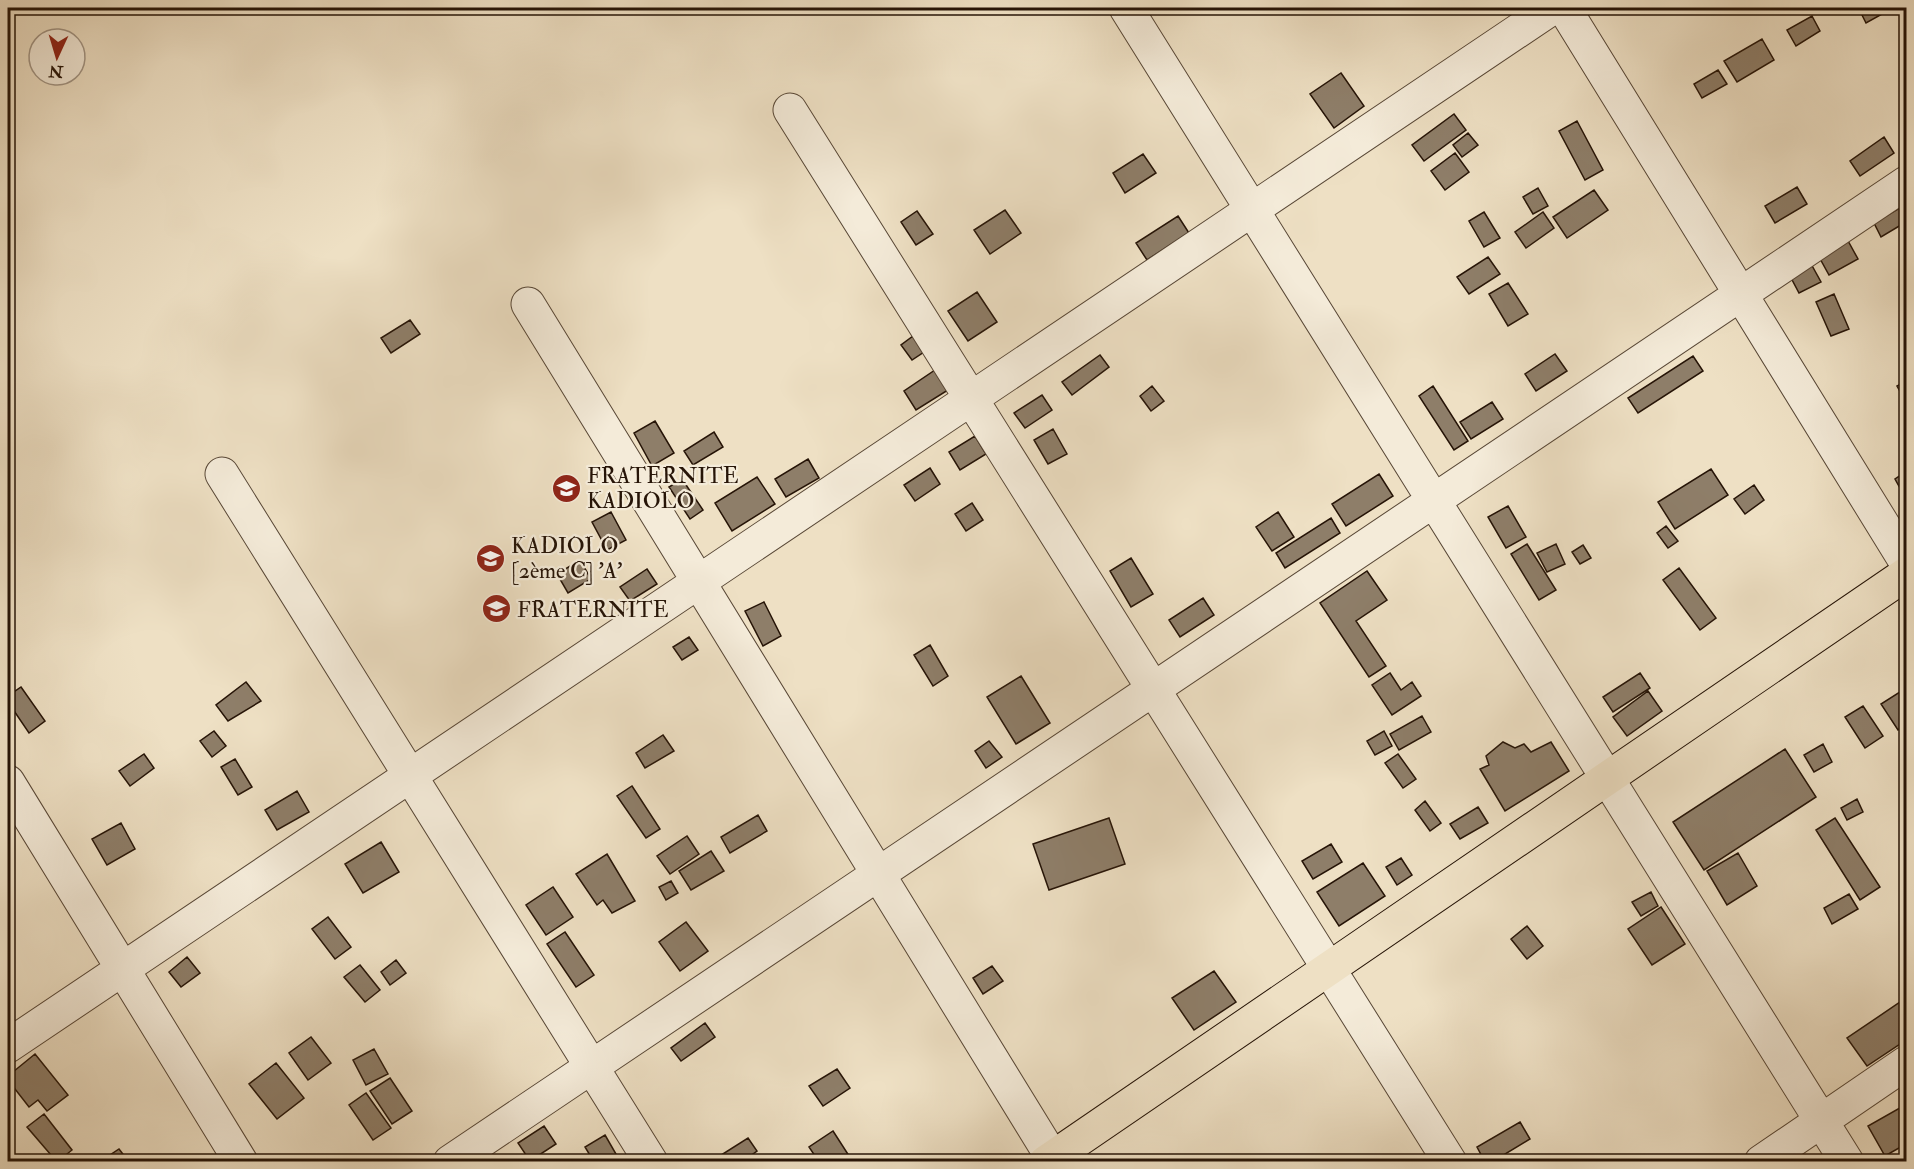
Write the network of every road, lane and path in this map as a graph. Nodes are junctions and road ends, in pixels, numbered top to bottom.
1 (1126, 8) edge
2 (1552, 8) edge
3 (1564, 8) edge
4 (790, 110) dead end
5 (1906, 183) edge
6 (1252, 209) junction
7 (1741, 295) junction
8 (528, 304) dead end
9 (971, 398) junction
10 (222, 474) dead end
11 (1435, 500) junction
12 (1906, 562) edge
13 (1906, 574) edge
14 (698, 582) junction
15 (1154, 689) junction
16 (410, 776) junction
17 (1608, 779) junction
18 (8, 782) edge
19 (878, 874) junction
20 (122, 969) junction
21 (1329, 969) junction
22 (8, 1046) edge
23 (1906, 1063) edge
24 (591, 1066) junction
25 (1821, 1121) junction
26 (1051, 1160) edge
27 (241, 1161) edge
28 (450, 1161) edge
29 (651, 1161) edge
30 (1450, 1161) edge
31 (1761, 1161) edge
32 (1847, 1161) edge

1 - 6 street
2 - 6 street
3 - 7 street
4 - 9 street
5 - 7 street
6 - 9 street
6 - 11 street
7 - 11 street
7 - 12 street
8 - 14 street
9 - 14 street
9 - 15 street
10 - 16 street
11 - 15 street
11 - 17 street
13 - 17 main road
14 - 16 street
14 - 19 street
15 - 19 street
15 - 21 street
16 - 20 street
16 - 24 street
17 - 21 main road
17 - 25 street
18 - 20 street
19 - 24 street
19 - 26 street
20 - 22 street
20 - 27 street
21 - 26 main road
21 - 30 street
23 - 25 street
24 - 28 street
24 - 29 street
25 - 31 street
25 - 32 street

